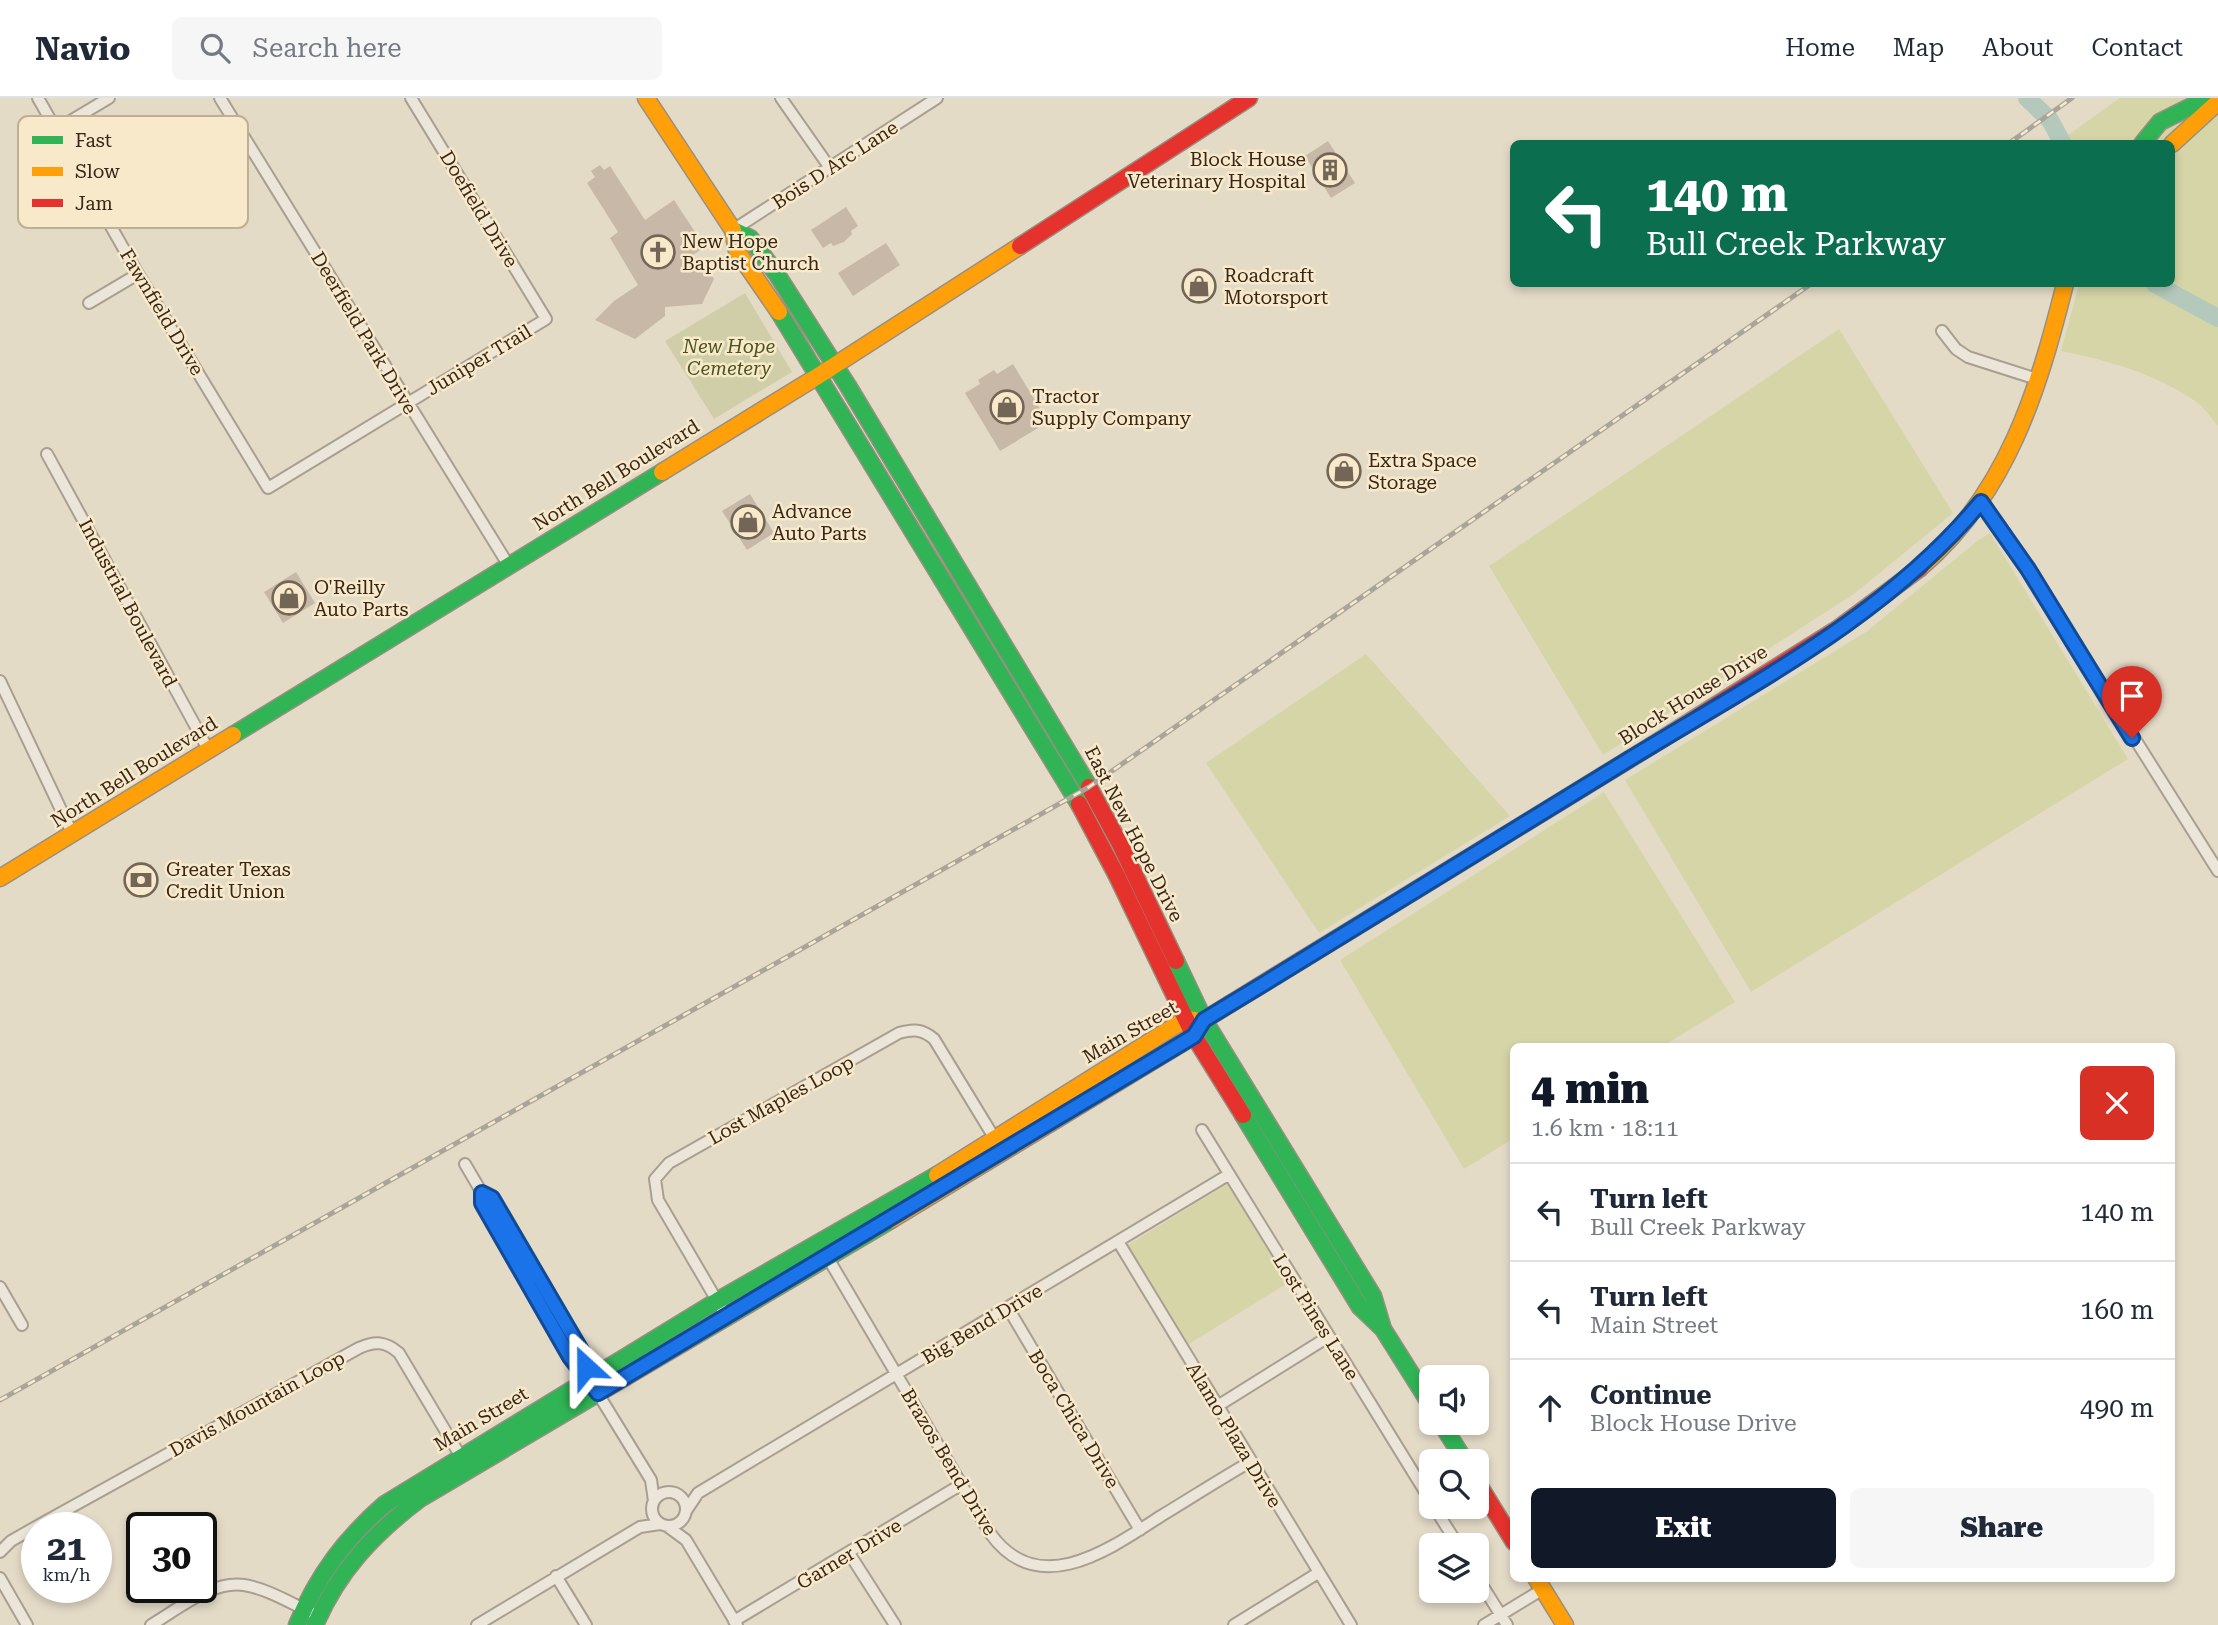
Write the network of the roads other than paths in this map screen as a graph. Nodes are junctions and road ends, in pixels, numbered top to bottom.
1 (38, 98) edge
2 (109, 98) edge
3 (220, 98) edge
4 (411, 98) edge
5 (646, 98) edge
6 (782, 98) edge
7 (937, 98) edge
8 (1249, 98) edge
9 (2208, 98) edge
10 (2218, 102) edge
11 (49, 116) edge
12 (78, 116) edge
13 (231, 116) edge
14 (2144, 140) edge
15 (2175, 141) edge
16 (248, 144) edge
17 (830, 168) junction
18 (112, 228) edge
19 (733, 230) junction
20 (138, 274) junction
21 (2063, 287) edge
22 (89, 303) dead end
23 (546, 319) joint
24 (1942, 331) dead end
25 (835, 365) junction
26 (818, 376) junction
27 (2040, 380) junction
28 (408, 404) junction
29 (47, 454) dead end
30 (268, 488) joint
31 (1981, 502) junction
32 (509, 566) junction
33 (0, 681) edge
34 (209, 751) junction
35 (73, 835) junction
36 (2214, 855) edge
37 (2218, 872) edge
38 (0, 878) edge
39 (1186, 1019) junction
40 (1204, 1020) junction
41 (1194, 1036) junction
42 (1202, 1130) dead end
43 (999, 1146) junction
44 (465, 1164) dead end
45 (1228, 1175) junction
46 (1119, 1243) junction
47 (824, 1251) junction
48 (0, 1287) edge
49 (718, 1301) junction
50 (1008, 1308) junction
51 (726, 1316) junction
52 (22, 1325) dead end
53 (1383, 1329) junction
54 (1328, 1337) junction
55 (896, 1374) junction
56 (589, 1379) junction
57 (1419, 1386) edge
58 (598, 1393) junction
59 (1216, 1407) junction
60 (1250, 1462) junction
61 (465, 1463) junction
62 (651, 1480) junction
63 (1419, 1483) edge
64 (962, 1484) junction
65 (673, 1493) junction
66 (698, 1493) junction
67 (1489, 1501) edge
68 (653, 1505) junction
69 (685, 1513) junction
70 (663, 1525) junction
71 (640, 1527) junction
72 (1140, 1530) junction
73 (1510, 1536) edge
74 (686, 1540) junction
75 (0, 1552) edge
76 (849, 1553) junction
77 (1318, 1573) junction
78 (556, 1576) junction
79 (0, 1578) edge
80 (1540, 1584) edge
81 (1489, 1597) edge
82 (1500, 1615) junction
83 (300, 1617) edge
84 (317, 1621) edge
85 (735, 1623) edge
86 (27, 1625) edge
87 (151, 1625) edge
88 (477, 1625) edge
89 (586, 1625) edge
90 (895, 1625) edge
91 (1234, 1625) edge
92 (1351, 1625) edge
93 (1484, 1625) edge
94 (1507, 1625) edge
95 (1565, 1625) edge

1 - 11 street, Fawnfield Drive
2 - 12 street
3 - 13 street, Deerfield Park Drive
4 - 23 street, Doefield Drive
5 - 19 main road
6 - 17 street
7 - 17 street, Bois D Arc Lane
8 - 25 main road, North Bell Boulevard
9 - 14 main road
10 - 15 main road
16 - 28 street, Deerfield Park Drive
17 - 19 street, Bois D Arc Lane
18 - 20 street, Fawnfield Drive
19 - 25 main road, East New Hope Drive
19 - 26 main road, East New Hope Drive
20 - 22 street
20 - 30 street, Fawnfield Drive
21 - 27 main road, Block House Drive
23 - 28 street, Juniper Trail
24 - 27 street
25 - 26 main road, North Bell Boulevard
25 - 40 main road, East New Hope Drive
26 - 32 main road, North Bell Boulevard
26 - 39 main road, East New Hope Drive
27 - 31 main road, Block House Drive
28 - 30 street, Juniper Trail
28 - 32 street, Deerfield Park Drive
29 - 34 street, Industrial Boulevard
31 - 36 street
31 - 40 main road, Block House Drive
32 - 34 main road, North Bell Boulevard
33 - 35 street
34 - 35 main road, North Bell Boulevard
35 - 38 main road, North Bell Boulevard
36 - 37 street
39 - 40 main road, Main Street
39 - 41 main road, East New Hope Drive
39 - 43 main road, Main Street
40 - 41 main road, Main Street
40 - 53 main road, East New Hope Drive
41 - 43 main road, Main Street
41 - 53 main road, East New Hope Drive
42 - 45 street, Lost Pines Lane
43 - 47 main road, Main Street
43 - 49 street, Lost Maples Loop
44 - 56 street
45 - 46 street, Big Bend Drive
45 - 54 street, Lost Pines Lane
46 - 50 street, Big Bend Drive
46 - 59 street, Alamo Plaza Drive
47 - 49 main road, Main Street
47 - 51 main road, Main Street
47 - 55 street, Brazos Bend Drive
48 - 52 street
49 - 51 street, Lost Maples Loop
49 - 56 main road, Main Street
50 - 55 street, Big Bend Drive
50 - 72 street, Boca Chica Drive
51 - 58 main road, Main Street
53 - 57 main road, East New Hope Drive
54 - 59 street
54 - 63 street, Lost Pines Lane
55 - 64 street, Brazos Bend Drive
55 - 66 street, Big Bend Drive
56 - 58 street
56 - 61 main road, Main Street
58 - 61 main road, Main Street
58 - 62 street
59 - 60 street, Alamo Plaza Drive
60 - 72 street, Brazos Bend Drive
60 - 77 street, Alamo Plaza Drive
61 - 75 street, Davis Mountain Loop
61 - 83 main road, Main Street
61 - 84 main road, Main Street
62 - 65 street
62 - 68 street
64 - 72 street, Brazos Bend Drive
64 - 76 street, Garner Drive
65 - 66 street, Big Bend Drive
65 - 68 street
65 - 69 street
66 - 69 street, Big Bend Drive
67 - 73 main road
68 - 70 street
68 - 71 street
69 - 70 street
69 - 74 street
70 - 71 street
70 - 74 street
71 - 78 street
74 - 85 street
76 - 85 street, Garner Drive
76 - 90 street
77 - 91 street
77 - 92 street, Alamo Plaza Drive
78 - 88 street
78 - 89 street
79 - 86 street
80 - 82 street
80 - 95 main road
81 - 82 street
82 - 93 street
82 - 94 street
83 - 84 street
83 - 87 street

